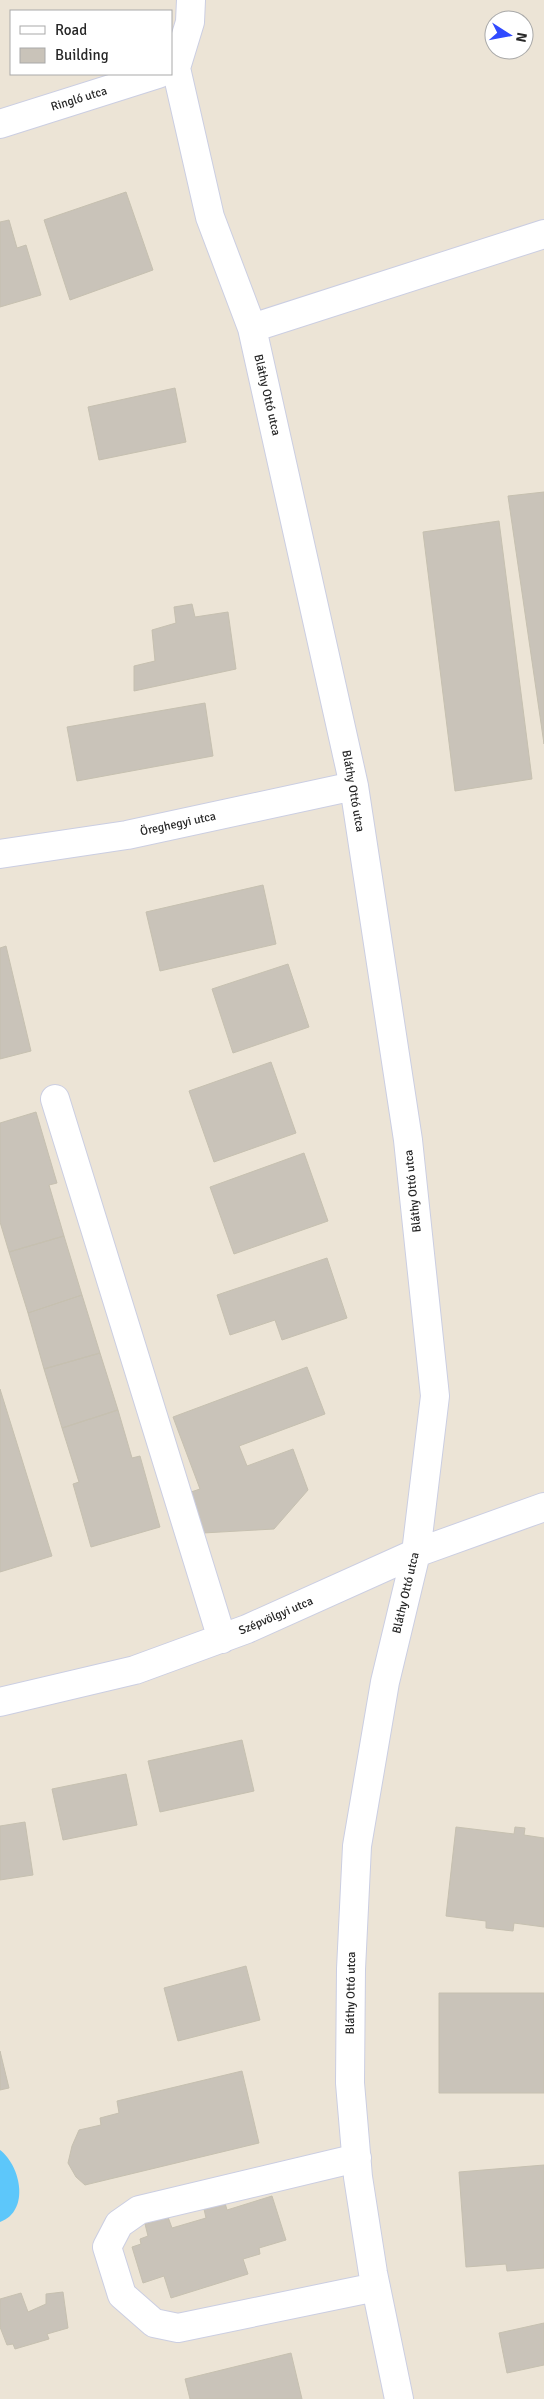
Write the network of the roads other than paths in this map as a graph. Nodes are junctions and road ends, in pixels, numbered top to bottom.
1 (191, 0) edge
2 (172, 64) edge
3 (156, 75) edge
4 (170, 75) edge
5 (0, 124) edge
6 (544, 234) edge
7 (252, 328) junction
8 (354, 786) junction
9 (0, 854) edge
10 (56, 1099) dead end
11 (544, 1507) edge
12 (416, 1553) junction
13 (222, 1639) junction
14 (0, 1702) edge
15 (357, 2158) junction
16 (376, 2287) junction
17 (399, 2399) edge

1 - 2 street, Bláthy Ottó utca
3 - 5 street, Ringló utca
4 - 7 street, Bláthy Ottó utca
6 - 7 street
7 - 8 street, Bláthy Ottó utca
8 - 9 street, Öreghegyi utca
8 - 12 street, Bláthy Ottó utca
10 - 13 street
11 - 12 street, Szépvölgyi utca
12 - 13 street, Szépvölgyi utca
12 - 15 street, Bláthy Ottó utca
13 - 14 street, Szépvölgyi utca
15 - 16 street, Bláthy Ottó utca
15 - 16 street
16 - 17 street, Bláthy Ottó utca

